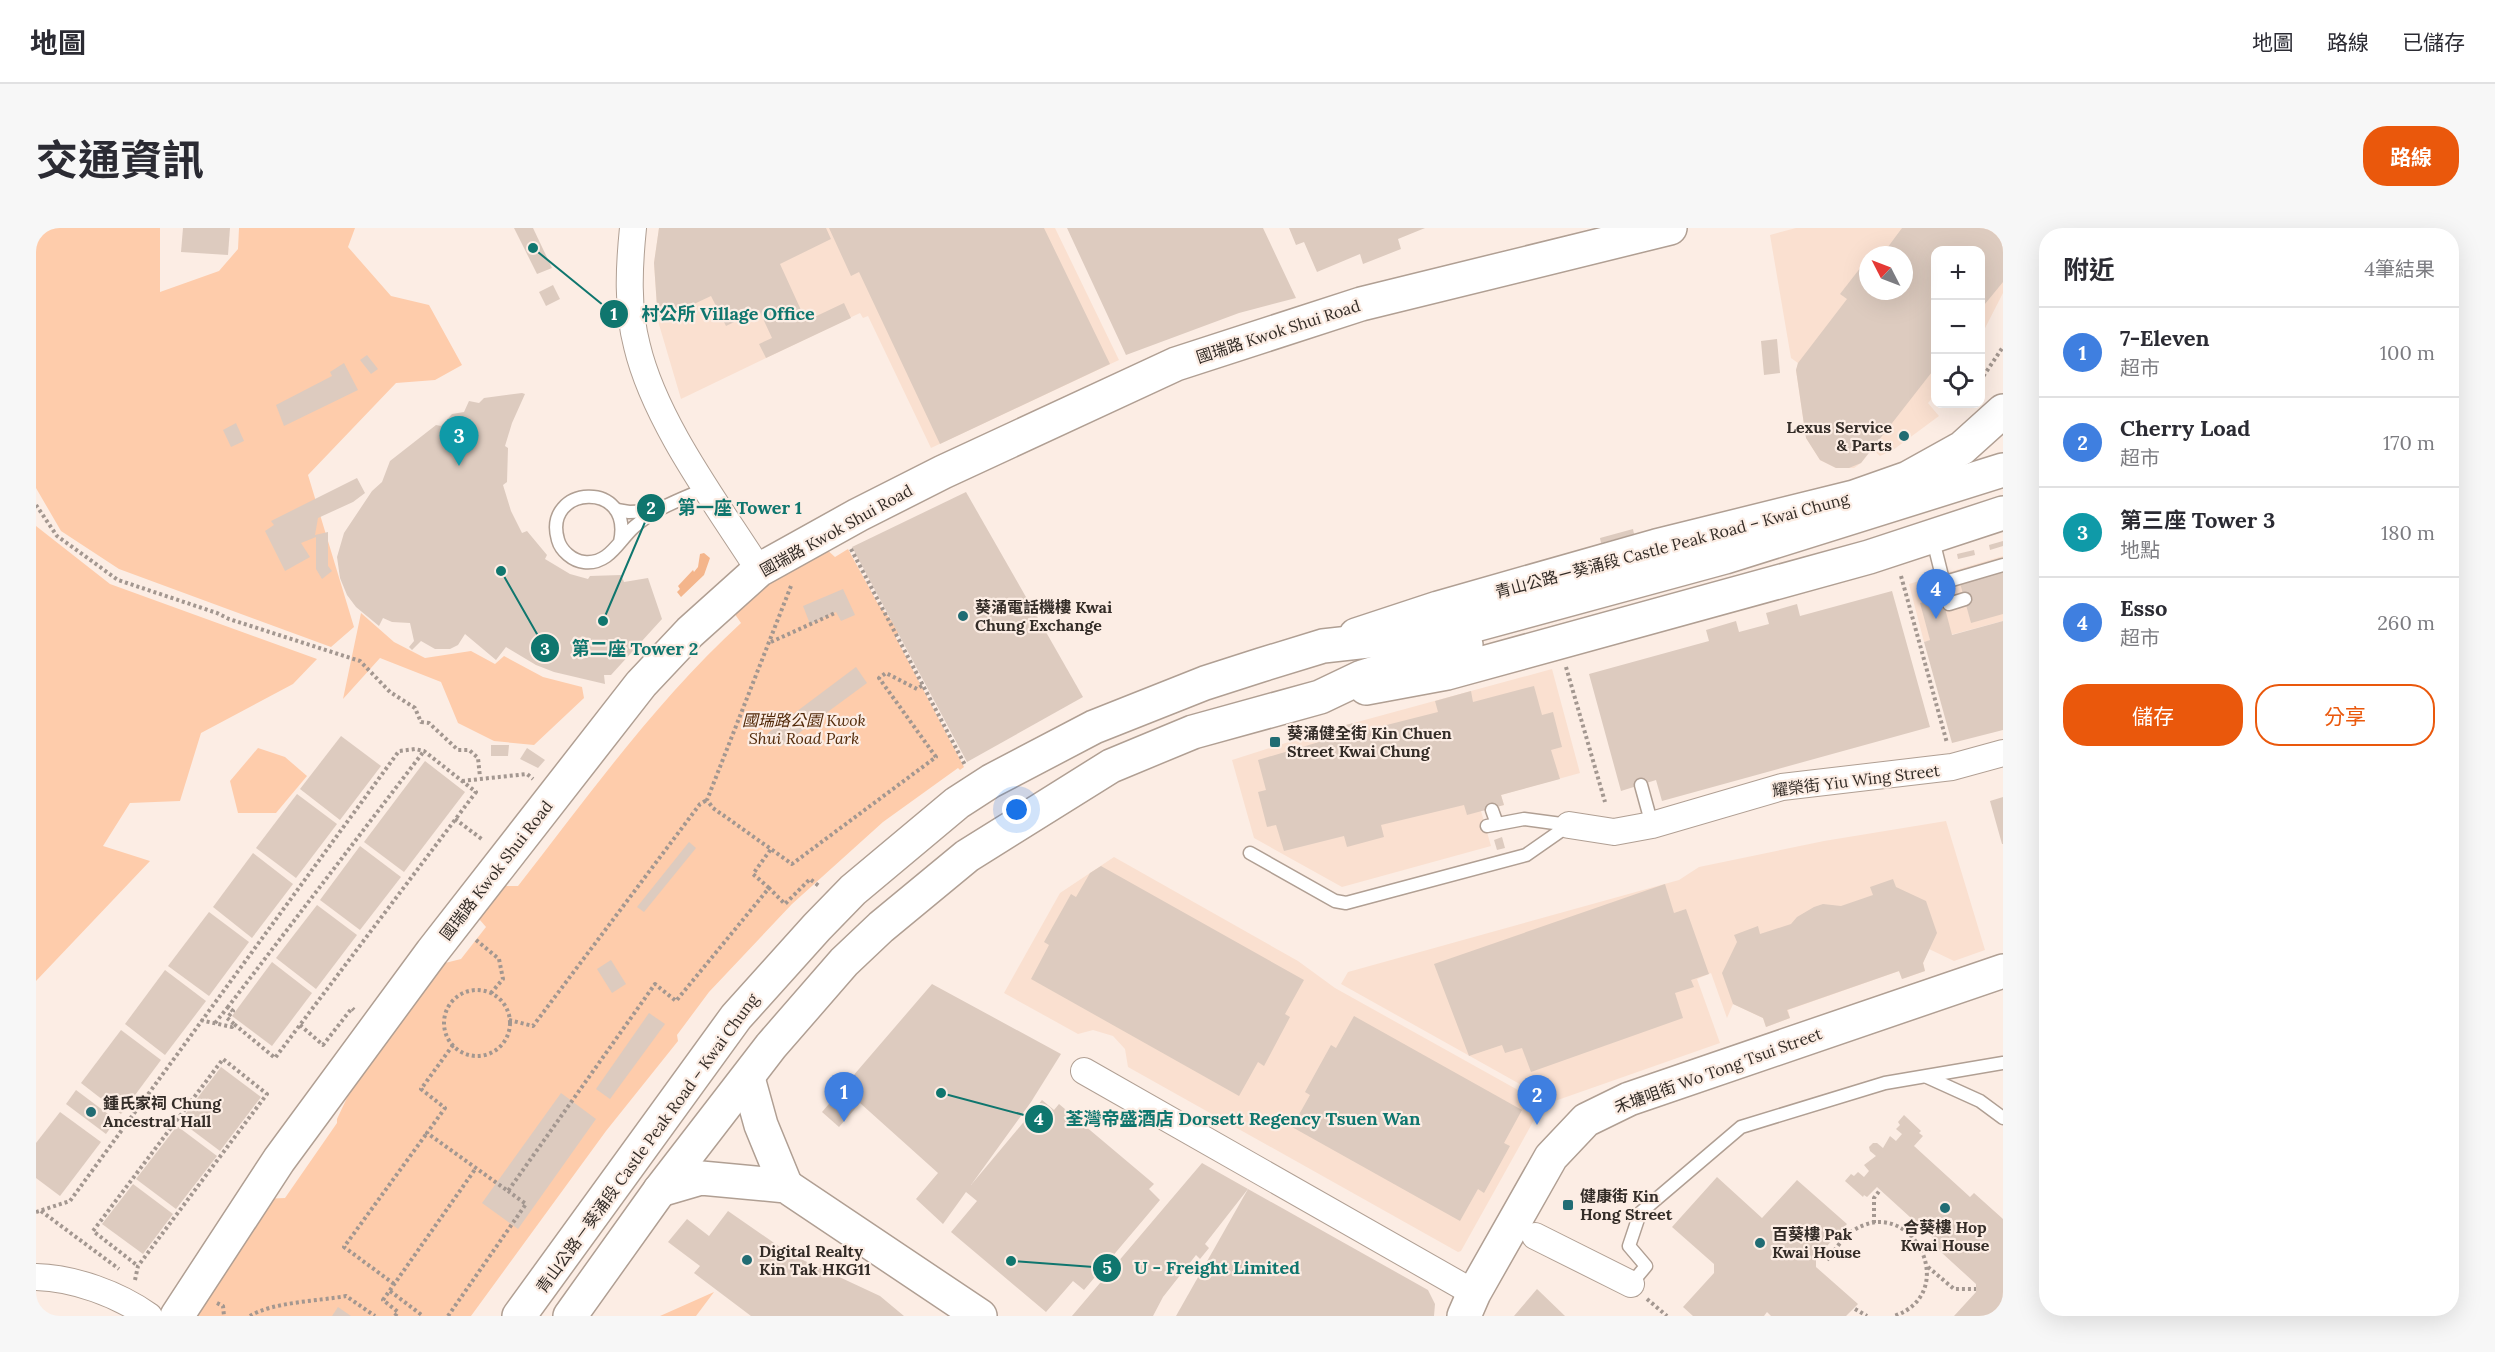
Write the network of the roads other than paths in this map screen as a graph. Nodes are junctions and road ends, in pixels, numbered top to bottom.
1 (633, 228) edge
2 (1657, 230) edge
3 (2003, 411) edge
4 (2003, 470) edge
5 (2003, 486) edge
6 (707, 488) junction
7 (616, 510) junction
8 (656, 511) junction
9 (2003, 513) edge
10 (1932, 535) junction
11 (620, 542) junction
12 (2003, 565) edge
13 (1727, 566) junction
14 (759, 570) junction
15 (1945, 582) junction
16 (1965, 599) dead end
17 (1323, 646) junction
18 (1320, 697) junction
19 (2003, 753) edge
20 (1641, 785) dead end
21 (1492, 810) dead end
22 (1569, 825) junction
23 (1652, 825) junction
24 (1250, 854) dead end
25 (2003, 971) edge
26 (2003, 1063) edge
27 (1084, 1071) dead end
28 (1927, 1077) junction
29 (748, 1078) junction
30 (2003, 1118) edge
31 (786, 1186) junction
32 (660, 1190) junction
33 (1535, 1236) dead end
34 (36, 1277) edge
35 (1631, 1284) joint
36 (1469, 1304) edge
37 (149, 1316) edge
38 (177, 1316) edge
39 (519, 1316) edge
40 (570, 1316) edge
41 (980, 1316) edge

1 - 6 street
2 - 14 main road, 國瑞路 Kwok Shui Road
3 - 17 main road, 青山公路－葵涌段 Castle Peak Road – Kwai Chung
4 - 13 main road, 青山公路－葵涌段 Castle Peak Road – Kwai Chung
5 - 13 main road, 青山公路－葵涌段 Castle Peak Road – Kwai Chung
6 - 8 lane
6 - 14 street
7 - 8 lane
7 - 11 lane
7 - 11 lane
8 - 11 lane
9 - 10 main road, 青山公路－葵涌段 Castle Peak Road – Kwai Chung
10 - 15 lane
10 - 18 main road, 青山公路－葵涌段 Castle Peak Road – Kwai Chung
12 - 15 lane
13 - 17 main road, 青山公路－葵涌段 Castle Peak Road – Kwai Chung
13 - 18 main road, 青山公路－葵涌段 Castle Peak Road – Kwai Chung
14 - 38 main road, 國瑞路 Kwok Shui Road
15 - 16 lane
17 - 39 main road, 青山公路－葵涌段 Castle Peak Road – Kwai Chung
18 - 29 main road, 青山公路－葵涌段 Castle Peak Road – Kwai Chung
19 - 23 street, 耀榮街 Yiu Wing Street
20 - 23 lane
21 - 22 lane
22 - 23 street, 耀榮街 Yiu Wing Street
22 - 24 lane
25 - 36 main road, 禾塘咀街 Wo Tong Tsui Street
26 - 28 lane
27 - 36 street
28 - 30 lane
28 - 35 lane
29 - 31 main road
29 - 32 main road, 青山公路－葵涌段 Castle Peak Road – Kwai Chung
31 - 32 main road
31 - 41 main road
32 - 40 main road, 青山公路－葵涌段 Castle Peak Road – Kwai Chung
33 - 35 street
34 - 37 street

